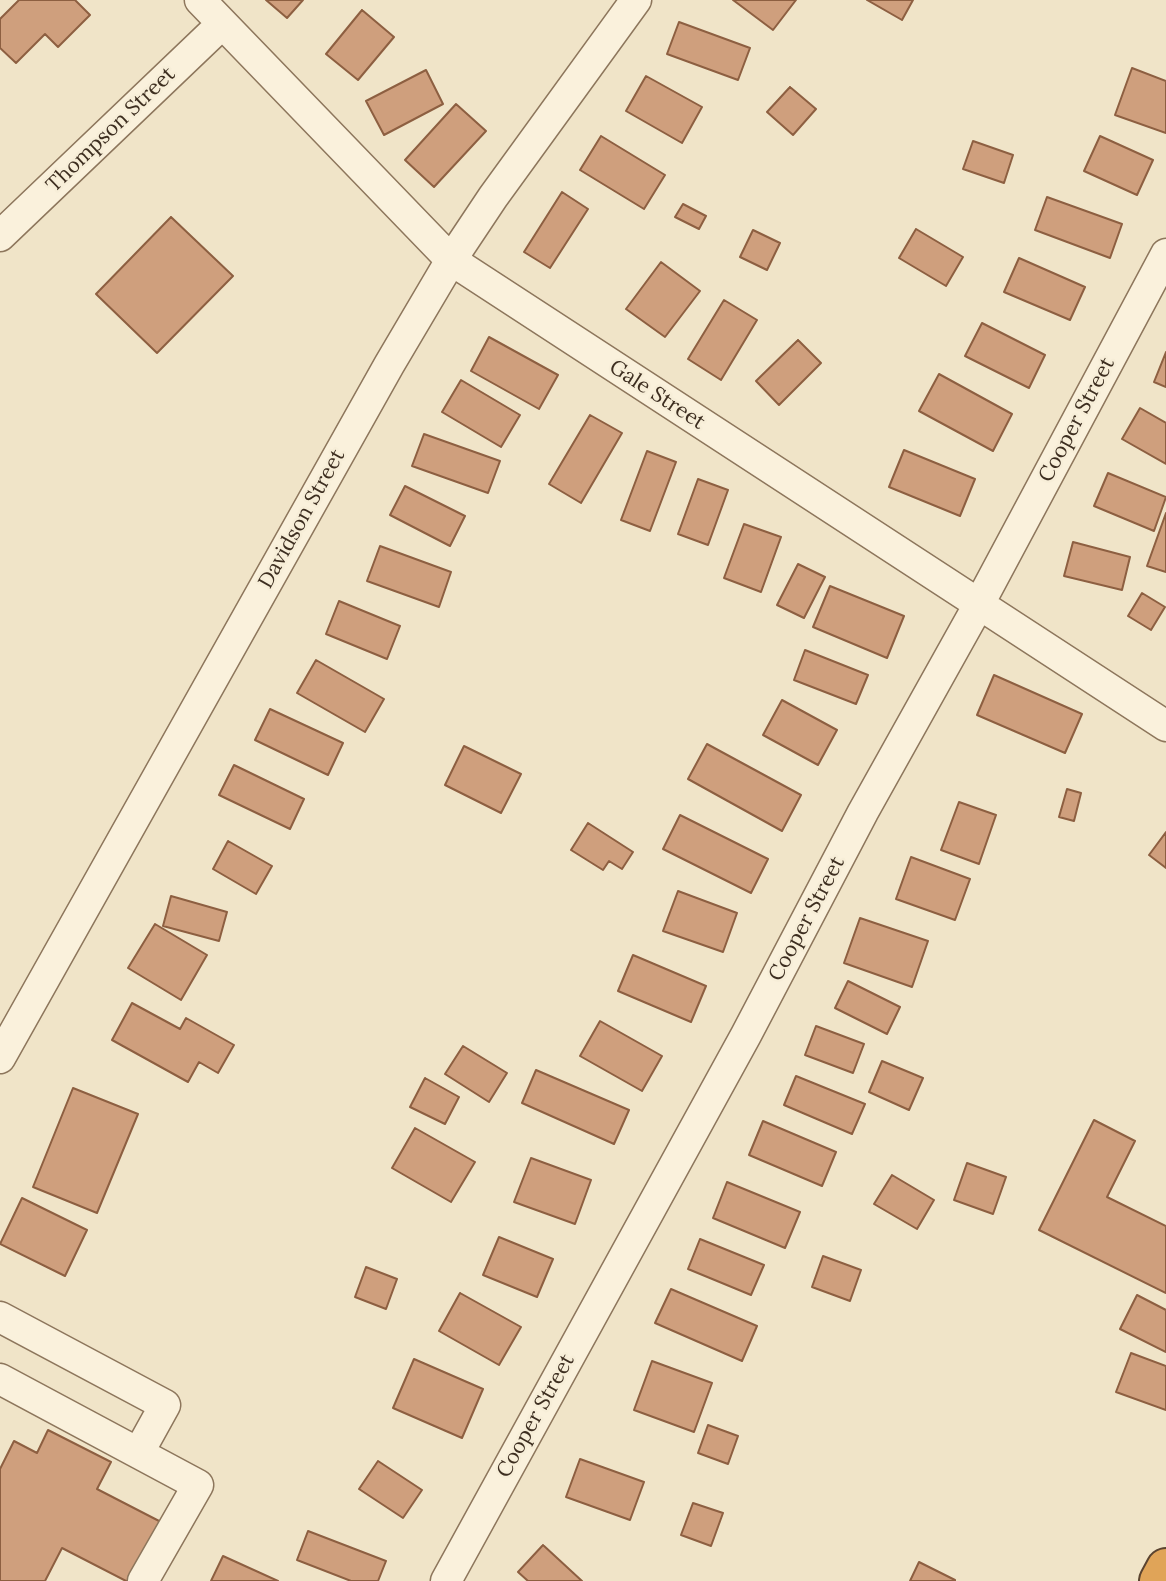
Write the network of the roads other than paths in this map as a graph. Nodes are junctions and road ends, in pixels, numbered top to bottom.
1 (200, 0) edge
2 (636, 0) edge
3 (222, 24) junction
4 (0, 236) edge
5 (1166, 254) edge
6 (451, 260) junction
7 (978, 606) junction
8 (1166, 726) edge
9 (0, 1058) edge
10 (0, 1317) edge
11 (0, 1379) edge
12 (139, 1452) junction
13 (1166, 1568) edge
14 (143, 1581) edge
15 (446, 1581) edge
16 (1159, 1581) edge

1 - 3 street, Gale Street
2 - 6 street, Davidson Street
3 - 4 street, Thompson Street
3 - 6 street, Gale Street
5 - 7 street, Cooper Street
6 - 7 street, Gale Street
6 - 9 street, Davidson Street
7 - 8 street, Gale Street
7 - 15 street, Cooper Street
10 - 12 street
11 - 12 street
12 - 14 street
13 - 16 highway

